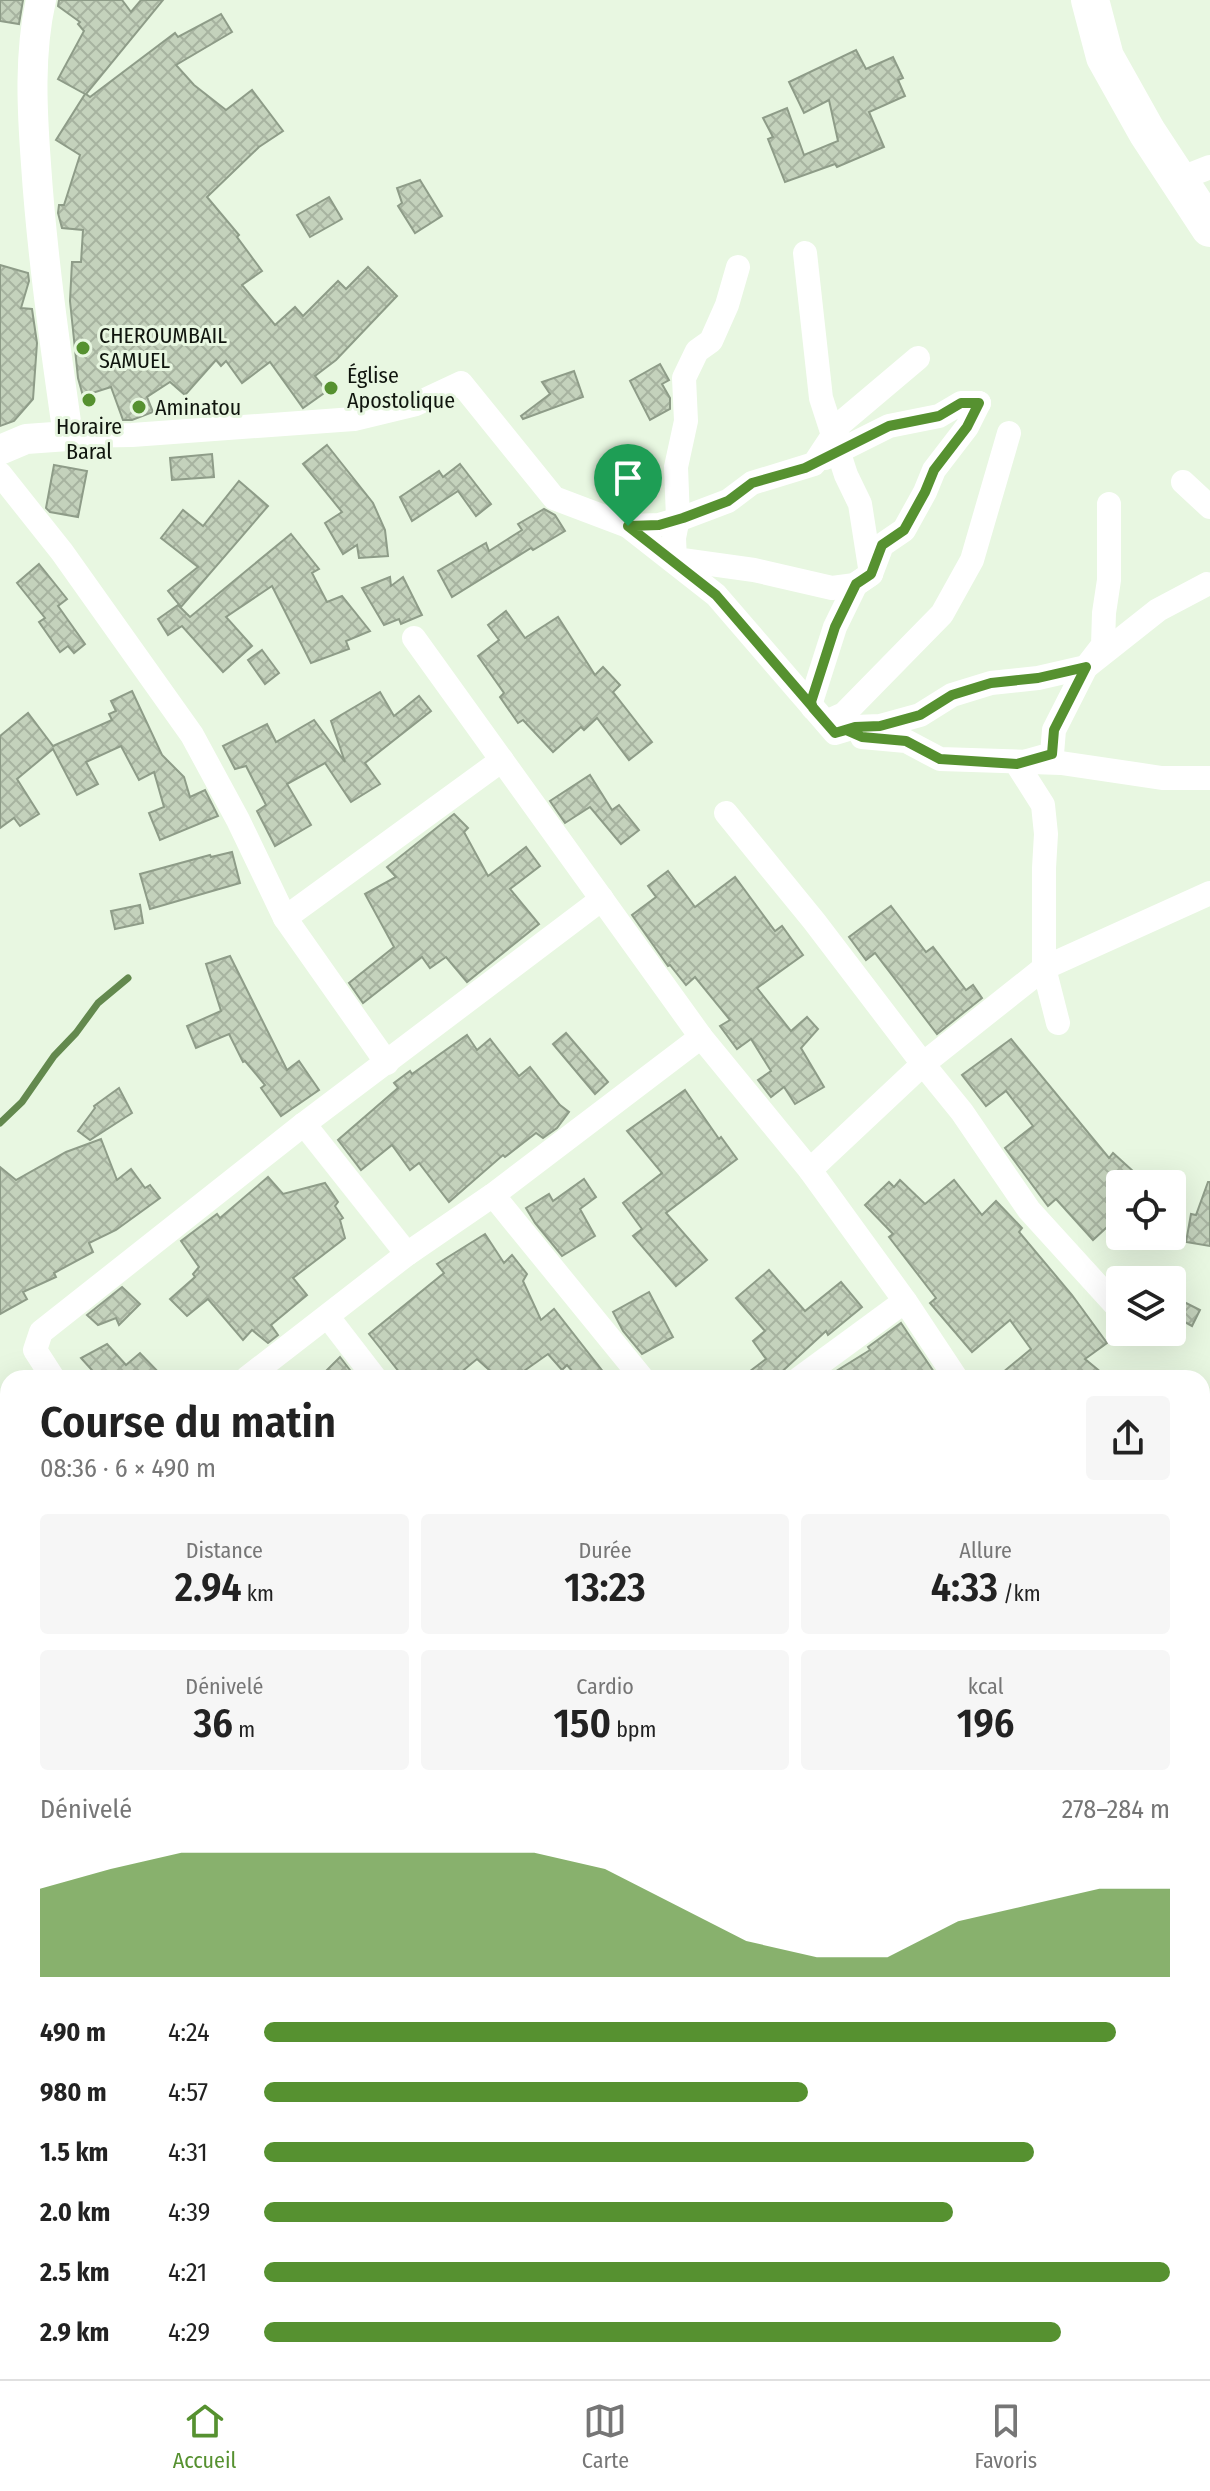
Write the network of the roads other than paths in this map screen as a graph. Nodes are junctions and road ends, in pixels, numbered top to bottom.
1 (41, 0) edge
2 (1090, 0) edge
3 (1194, 174) edge
4 (1210, 228) edge
5 (805, 253) dead end
6 (738, 267) dead end
7 (918, 358) dead end
8 (1009, 433) dead end
9 (68, 436) junction
10 (836, 444) junction
11 (0, 450) edge
12 (0, 474) edge
13 (1183, 482) dead end
14 (1109, 504) dead end
15 (1210, 507) edge
16 (678, 518) junction
17 (628, 526) junction
18 (871, 574) junction
19 (1207, 584) dead end
20 (414, 638) dead end
21 (1086, 667) junction
22 (828, 720) junction
23 (502, 760) junction
24 (1017, 764) junction
25 (1210, 778) edge
26 (726, 813) dead end
27 (1210, 893) edge
28 (602, 899) junction
29 (285, 918) junction
30 (1044, 968) junction
31 (1058, 1023) dead end
32 (701, 1037) junction
33 (387, 1063) junction
34 (923, 1064) junction
35 (304, 1124) junction
36 (810, 1170) junction
37 (493, 1195) junction
38 (407, 1254) junction
39 (1106, 1295) edge
40 (905, 1301) junction
41 (328, 1317) junction
42 (48, 1370) edge
43 (258, 1370) edge
44 (369, 1370) edge
45 (635, 1370) edge
46 (811, 1370) edge
47 (951, 1370) edge

1 - 9 street
2 - 3 main road
3 - 4 main road
5 - 10 street
6 - 16 street
7 - 10 street
8 - 22 street
9 - 11 street
9 - 17 street
10 - 16 street
10 - 18 street
10 - 18 street
12 - 29 street
13 - 15 street
14 - 21 street
16 - 17 street
16 - 18 street
17 - 22 street
18 - 22 street
19 - 21 street
20 - 23 street
21 - 22 street
21 - 24 street
22 - 24 street
23 - 28 street
23 - 29 street
24 - 25 street
24 - 30 street
26 - 34 street
27 - 30 street
28 - 32 street
28 - 33 street
29 - 33 street
30 - 31 street
30 - 34 street
32 - 36 street
32 - 37 street
33 - 35 street
34 - 36 street
34 - 39 street
35 - 38 street
35 - 42 street
36 - 40 street
37 - 38 street
37 - 45 street
38 - 41 street
40 - 46 street
40 - 47 street
41 - 43 street
41 - 44 street

